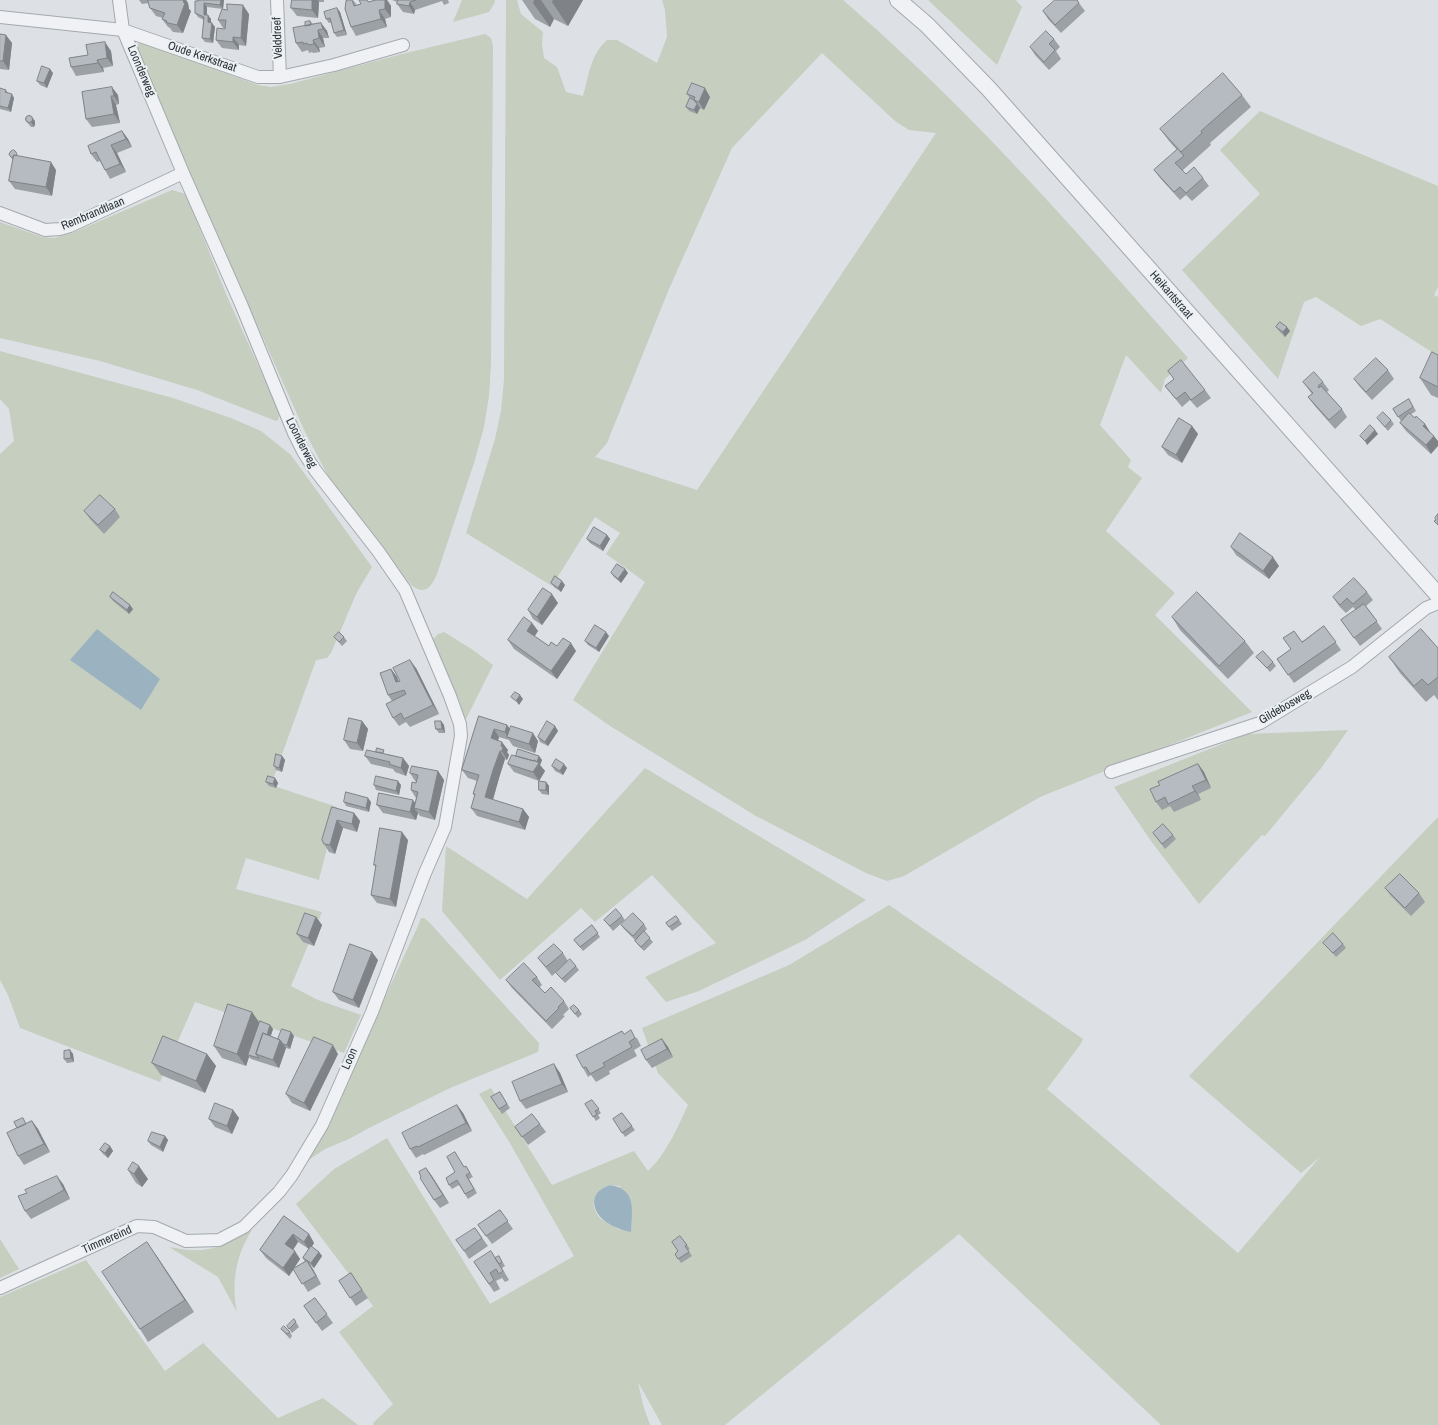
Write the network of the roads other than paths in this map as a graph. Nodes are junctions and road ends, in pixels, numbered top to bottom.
1 (119, 0) edge
2 (277, 0) edge
3 (898, 0) edge
4 (0, 17) edge
5 (123, 30) junction
6 (403, 45) dead end
7 (280, 77) junction
8 (183, 173) junction
9 (0, 213) edge
10 (1438, 595) edge
11 (1438, 603) edge
12 (1112, 772) dead end
13 (425, 873) joint
14 (244, 1227) joint
15 (0, 1288) edge

1 - 5 street, Loonderweg
2 - 7 street, Velddreef
3 - 10 street, Heikantstraat
4 - 5 street, Oude Kerkstraat
5 - 7 street, Oude Kerkstraat
5 - 8 street, Loonderweg
6 - 7 street, Oude Kerkstraat
8 - 9 street, Rembrandtlaan
8 - 13 street, Loonderweg
11 - 12 street, Gildebosweg
13 - 14 street, Loon
14 - 15 street, Timmereind

